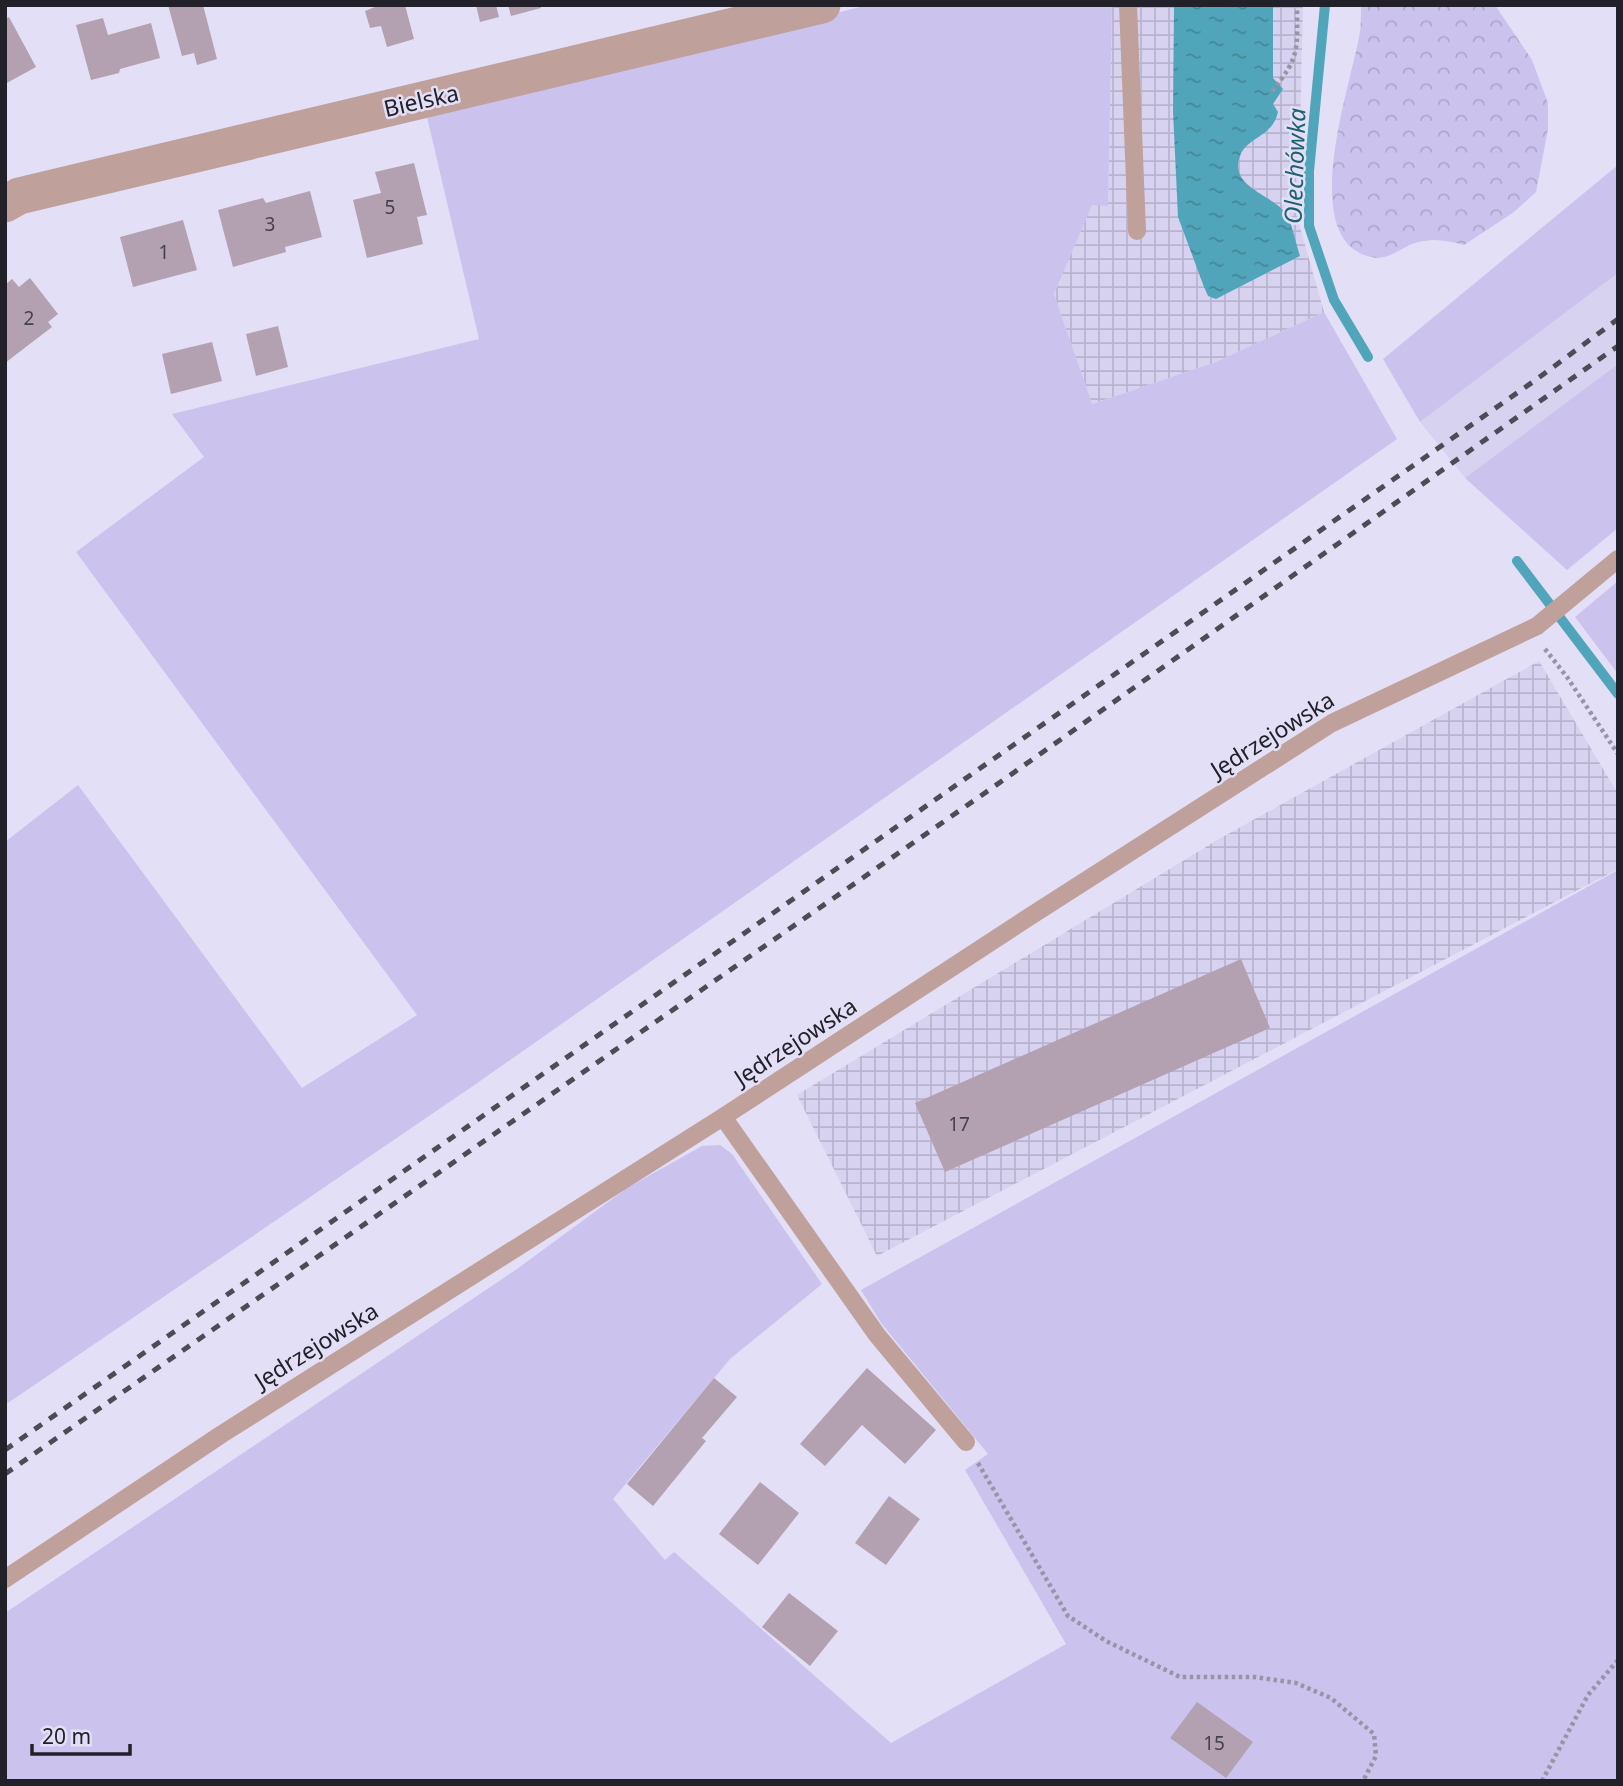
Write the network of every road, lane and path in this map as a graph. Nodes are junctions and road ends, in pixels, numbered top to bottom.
1 (822, 5) edge
2 (1128, 5) edge
3 (1297, 5) edge
4 (1272, 91) dead end
5 (10, 192) edge
6 (1137, 231) dead end
7 (1618, 559) edge
8 (1529, 630) junction
9 (1618, 754) edge
10 (723, 1117) junction
11 (966, 1442) joint
12 (5, 1579) edge
13 (1618, 1660) edge
14 (1363, 1781) edge
15 (1542, 1781) edge

1 - 5 street, Bielska
2 - 6 lane
3 - 4 path
7 - 8 lane, Jędrzejowska
8 - 9 path
8 - 10 lane, Jędrzejowska
10 - 11 lane
10 - 12 lane, Jędrzejowska
11 - 14 path
13 - 15 path

